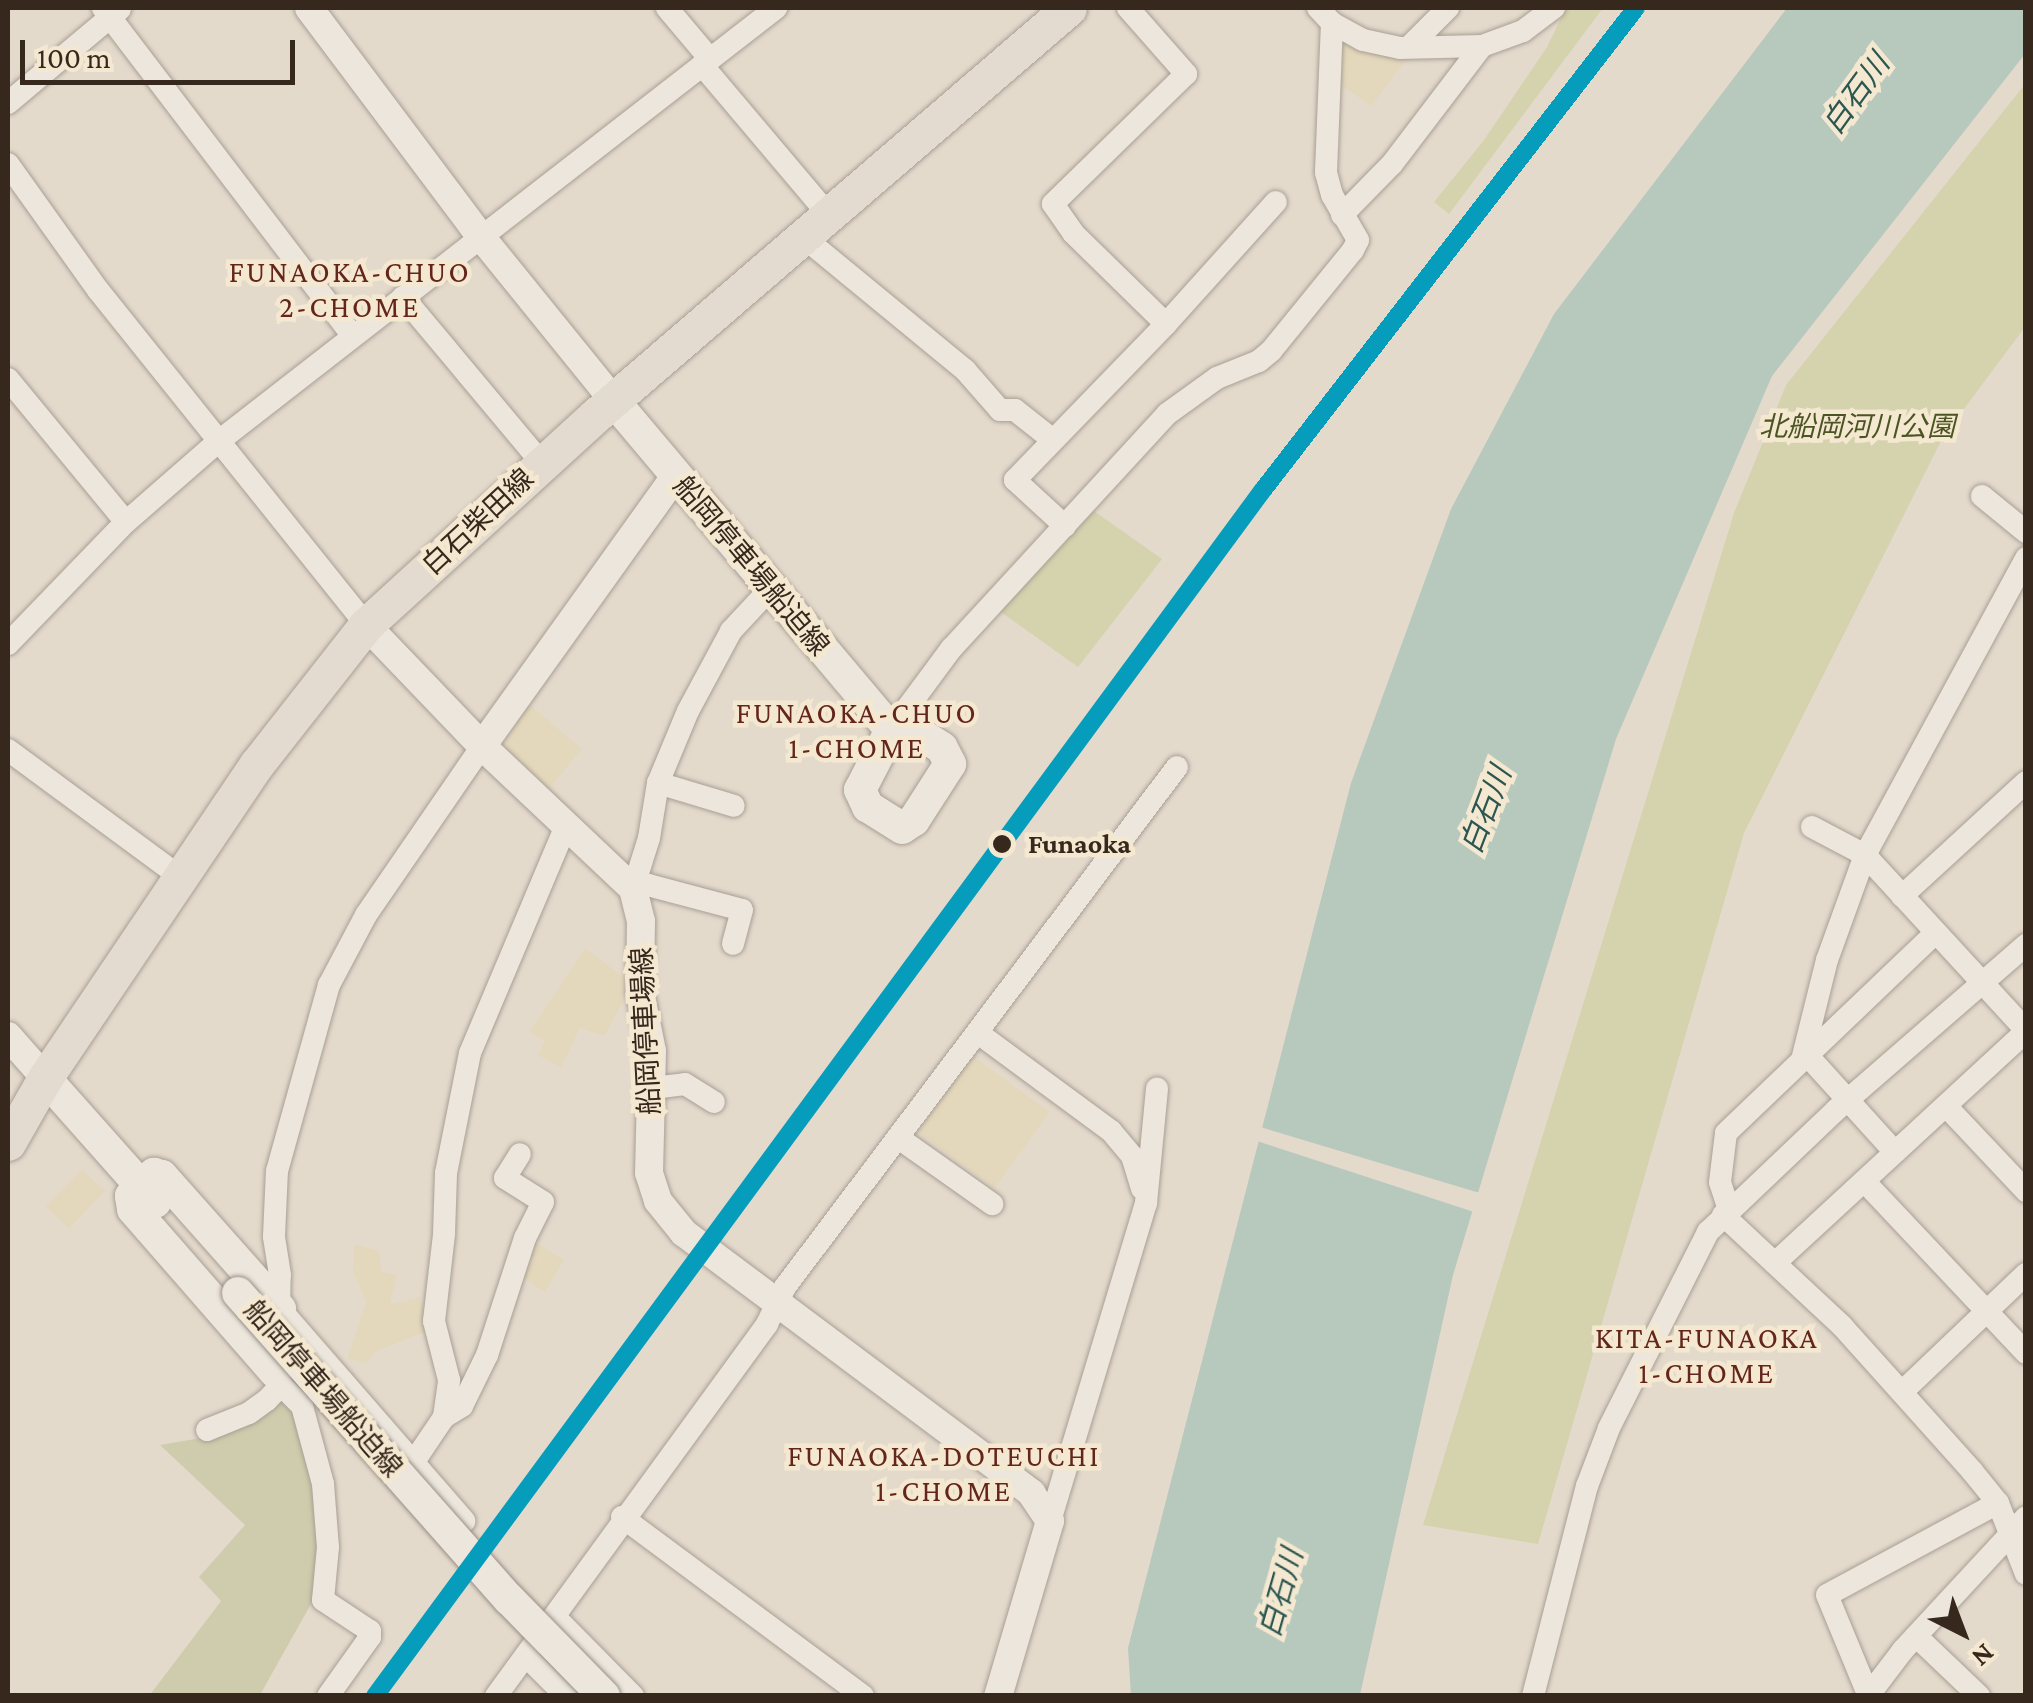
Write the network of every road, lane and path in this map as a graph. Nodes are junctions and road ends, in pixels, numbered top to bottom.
1 (308, 8) edge
2 (667, 8) edge
3 (776, 8) edge
4 (1069, 8) edge
5 (1128, 8) edge
6 (1448, 8) edge
7 (1554, 8) edge
8 (112, 11) edge
9 (1325, 15) edge
10 (1410, 46) junction
11 (1482, 46) junction
12 (706, 62) junction
13 (8, 103) edge
14 (8, 164) edge
15 (1276, 202) dead end
16 (1342, 215) junction
17 (815, 225) junction
18 (482, 238) junction
19 (403, 298) junction
20 (1166, 324) junction
21 (353, 336) junction
22 (8, 380) edge
23 (613, 400) junction
24 (219, 440) junction
25 (1053, 440) junction
26 (542, 464) junction
27 (675, 476) junction
28 (1982, 496) dead end
29 (126, 522) junction
30 (1064, 526) junction
31 (2026, 532) edge
32 (2026, 558) edge
33 (770, 589) junction
34 (366, 625) junction
35 (8, 644) edge
36 (891, 730) joint
37 (482, 746) junction
38 (8, 750) edge
39 (1177, 767) dead end
40 (2026, 782) edge
41 (658, 783) junction
42 (734, 806) dead end
43 (566, 826) junction
44 (1812, 827) dead end
45 (1865, 854) junction
46 (180, 878) junction
47 (632, 889) junction
48 (1902, 896) junction
49 (1935, 933) junction
50 (733, 944) dead end
51 (2026, 944) edge
52 (1984, 985) junction
53 (2026, 1030) edge
54 (978, 1034) junction
55 (8, 1036) edge
56 (1804, 1058) junction
57 (46, 1078) junction
58 (653, 1088) junction
59 (1157, 1090) dead end
60 (1847, 1101) junction
61 (714, 1102) dead end
62 (1946, 1106) junction
63 (900, 1139) junction
64 (8, 1143) edge
65 (1895, 1152) junction
66 (520, 1154) dead end
67 (1864, 1182) junction
68 (140, 1186) junction
69 (2026, 1190) edge
70 (1146, 1203) junction
71 (992, 1204) dead end
72 (1726, 1212) junction
73 (1774, 1263) junction
74 (2026, 1274) edge
75 (778, 1304) junction
76 (280, 1309) junction
77 (1986, 1312) junction
78 (2026, 1353) edge
79 (278, 1379) junction
80 (1902, 1391) junction
81 (444, 1417) junction
82 (207, 1430) dead end
83 (413, 1463) junction
84 (1998, 1504) junction
85 (2026, 1516) edge
86 (622, 1518) junction
87 (464, 1521) dead end
88 (1050, 1521) junction
89 (2008, 1534) junction
90 (2026, 1574) edge
91 (555, 1617) junction
92 (1916, 1636) junction
93 (526, 1656) junction
94 (1868, 1695) edge
95 (328, 1696) edge
96 (496, 1696) edge
97 (566, 1696) edge
98 (604, 1696) edge
99 (633, 1696) edge
100 (863, 1696) edge
101 (998, 1696) edge
102 (1533, 1696) edge
103 (1980, 1696) edge

1 - 18 street
2 - 12 street
3 - 12 street
4 - 17 main road, 白石柴田線
5 - 20 street
6 - 10 street
7 - 11 street
8 - 13 street
8 - 21 street
9 - 10 street
9 - 16 street
10 - 11 street
11 - 16 street
12 - 17 street
12 - 18 street
14 - 24 street
15 - 20 street
16 - 30 street
17 - 23 main road, 白石柴田線
17 - 25 street
18 - 19 street
18 - 23 street
19 - 21 street
19 - 26 street
20 - 25 street
21 - 24 street
22 - 29 street
23 - 26 main road, 白石柴田線
23 - 27 main road, 船岡停車場船迫線
24 - 29 street
24 - 34 street
25 - 30 street
26 - 34 main road, 白石柴田線
27 - 33 main road, 船岡停車場船迫線
27 - 37 street
28 - 31 street
29 - 35 street
30 - 36 street
32 - 45 street
33 - 36 main road, 船岡停車場船迫線
33 - 41 street
34 - 37 street
34 - 46 main road, 白石柴田線
37 - 43 street
37 - 76 street
38 - 46 street
39 - 54 street
40 - 48 street
41 - 42 street
41 - 47 street
43 - 47 street
43 - 81 street
44 - 45 street
45 - 48 street
45 - 56 street
46 - 57 main road, 白石柴田線
47 - 50 street
47 - 58 street, 船岡停車場線
48 - 49 street
49 - 52 street
49 - 56 street
51 - 52 street
52 - 53 street
52 - 60 street
53 - 62 street
54 - 63 street
54 - 70 street
55 - 57 street
56 - 60 street
56 - 72 street
57 - 64 main road, 白石柴田線
57 - 68 main road, 船岡停車場船迫線
58 - 61 street
58 - 75 street, 船岡停車場線
59 - 70 street
60 - 65 street
60 - 72 street
62 - 65 street
62 - 69 street
63 - 71 street
63 - 75 street
65 - 67 street
66 - 81 street
67 - 73 street
67 - 77 street
68 - 76 main road
68 - 79 main road
68 - 98 main road, 船岡停車場船迫線, bridge
70 - 88 street
72 - 73 street
72 - 102 street
73 - 80 street
74 - 77 street
75 - 86 street
75 - 88 street, 船岡停車場線
76 - 79 street
76 - 83 street
77 - 78 street
77 - 80 street
79 - 82 street
79 - 95 street
80 - 84 street
81 - 83 street
83 - 87 street
84 - 89 street
84 - 94 street
85 - 89 street
86 - 91 street
86 - 100 street
88 - 101 street
89 - 90 street
89 - 92 street
91 - 93 street
91 - 99 street
92 - 94 street
92 - 103 street
93 - 96 street
93 - 97 street

